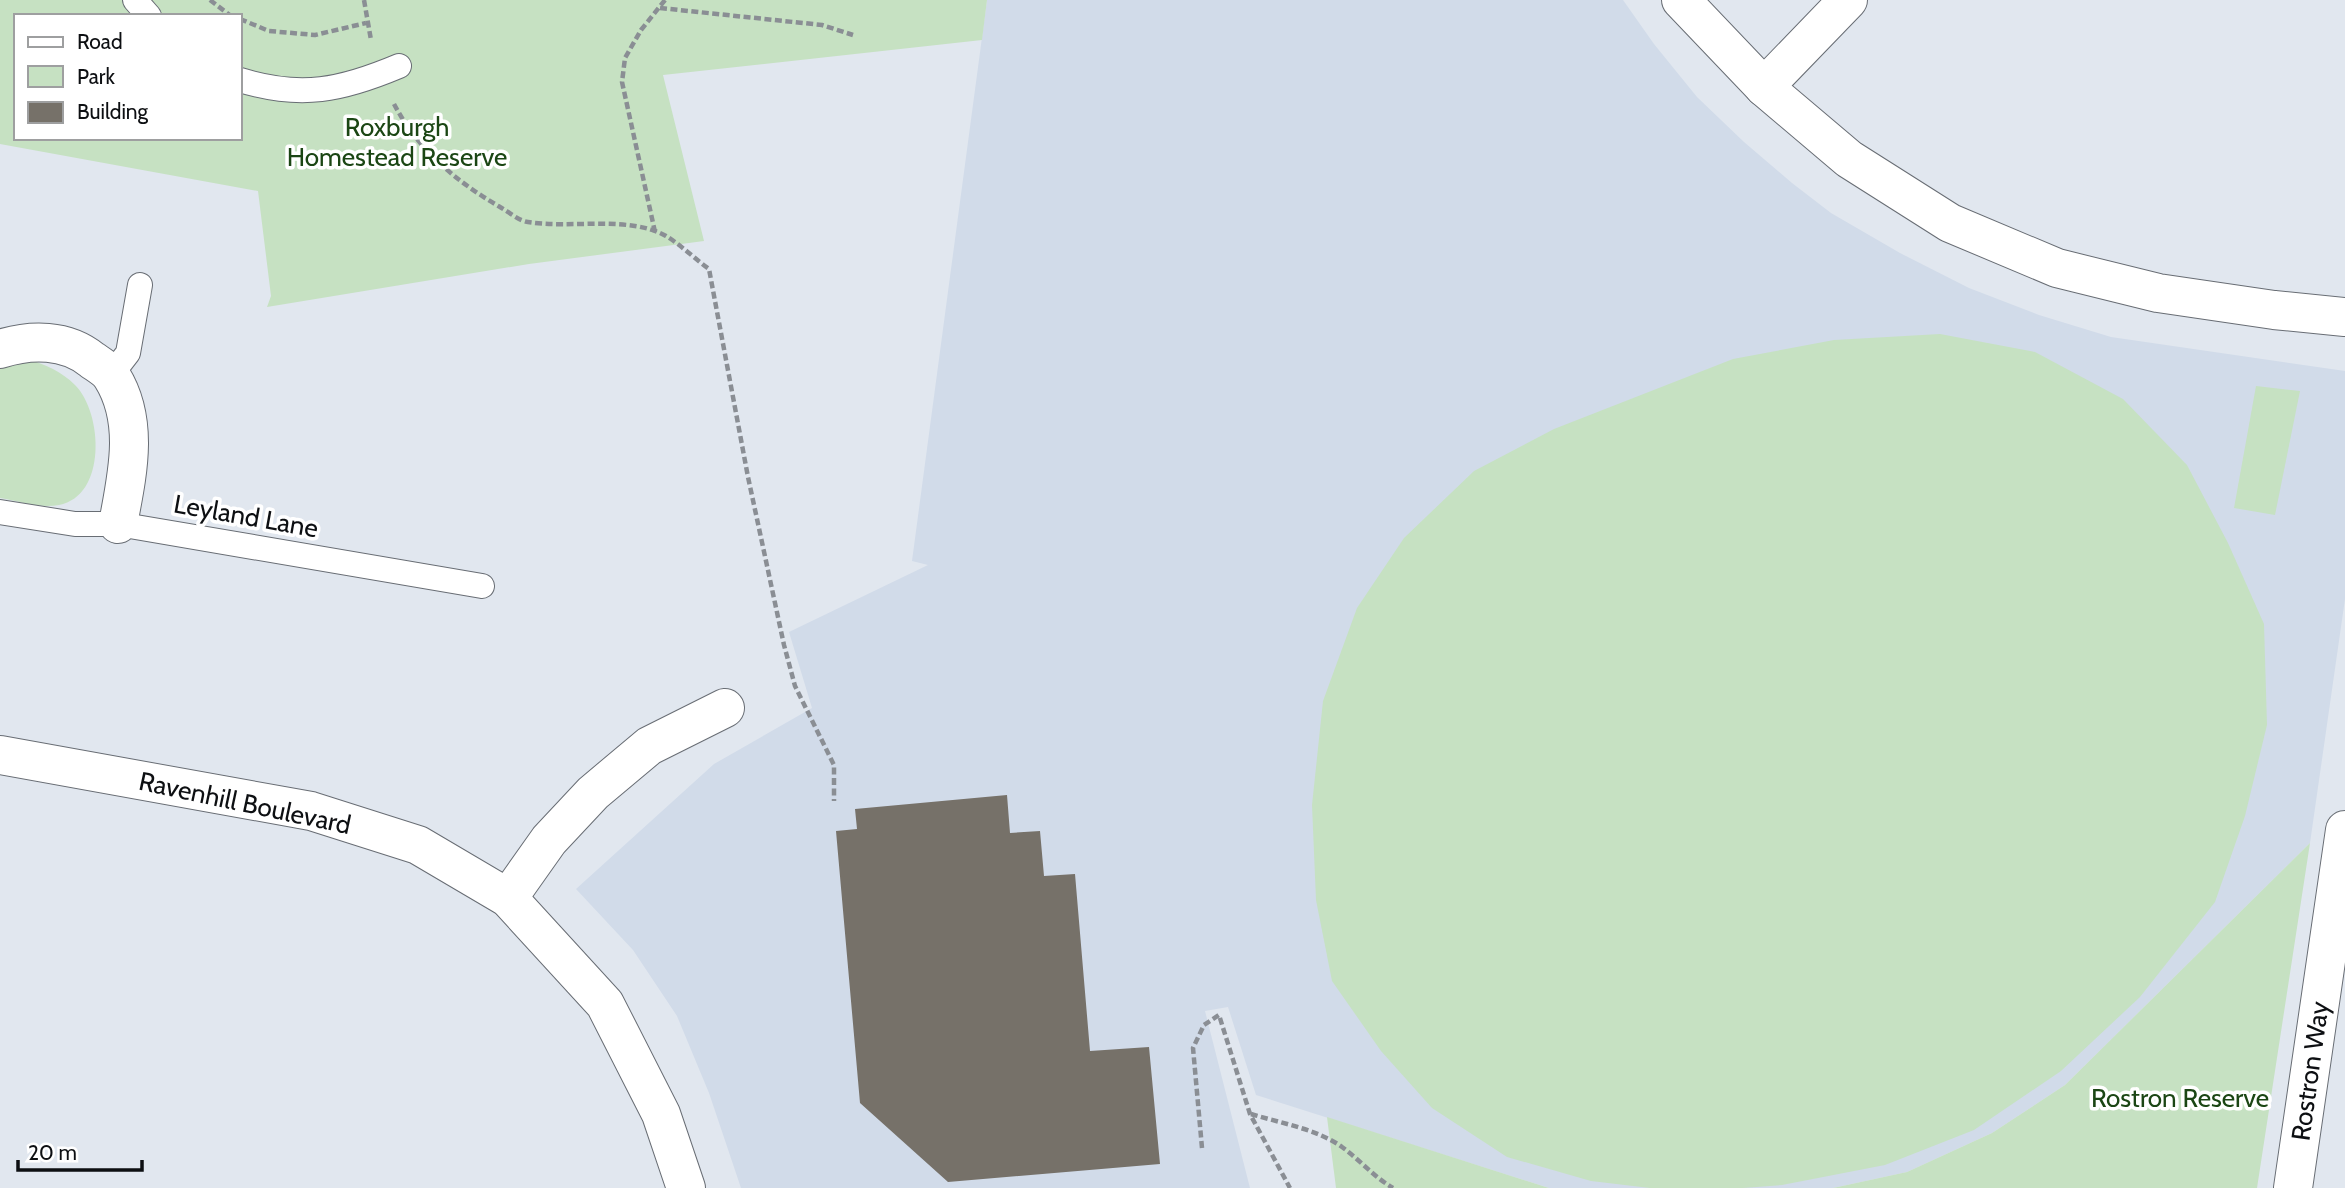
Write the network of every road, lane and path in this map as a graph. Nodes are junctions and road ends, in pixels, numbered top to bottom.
1 (135, 0) edge
2 (210, 0) edge
3 (364, 0) edge
4 (665, 0) edge
5 (1681, 0) edge
6 (1848, 0) edge
7 (659, 8) junction
8 (147, 14) edge
9 (228, 14) edge
10 (242, 20) edge
11 (366, 23) junction
12 (853, 36) dead end
13 (389, 70) junction
14 (242, 80) edge
15 (1764, 87) junction
16 (655, 232) junction
17 (140, 285) dead end
18 (2345, 317) edge
19 (0, 349) edge
20 (111, 375) junction
21 (0, 512) edge
22 (118, 524) junction
23 (482, 586) dead end
24 (725, 708) dead end
25 (0, 755) edge
26 (834, 801) dead end
27 (2345, 830) edge
28 (508, 898) junction
29 (1250, 1114) junction
30 (1202, 1147) dead end
31 (686, 1188) edge
32 (1290, 1188) edge
33 (1393, 1188) edge
34 (2292, 1188) edge

1 - 8 lane
2 - 9 path
3 - 11 path
4 - 7 path
5 - 15 street
6 - 15 street
7 - 12 path
7 - 16 path
10 - 11 path
11 - 13 path
13 - 14 lane
13 - 16 path
15 - 18 street
16 - 26 path
17 - 20 lane
19 - 20 street
20 - 22 street
21 - 22 lane, Leyland Lane
22 - 23 lane, Leyland Lane
24 - 28 street
25 - 28 street, Ravenhill Boulevard
27 - 34 street, Rostron Way
28 - 31 street, Ravenhill Boulevard
29 - 30 path
29 - 32 path
29 - 33 path

